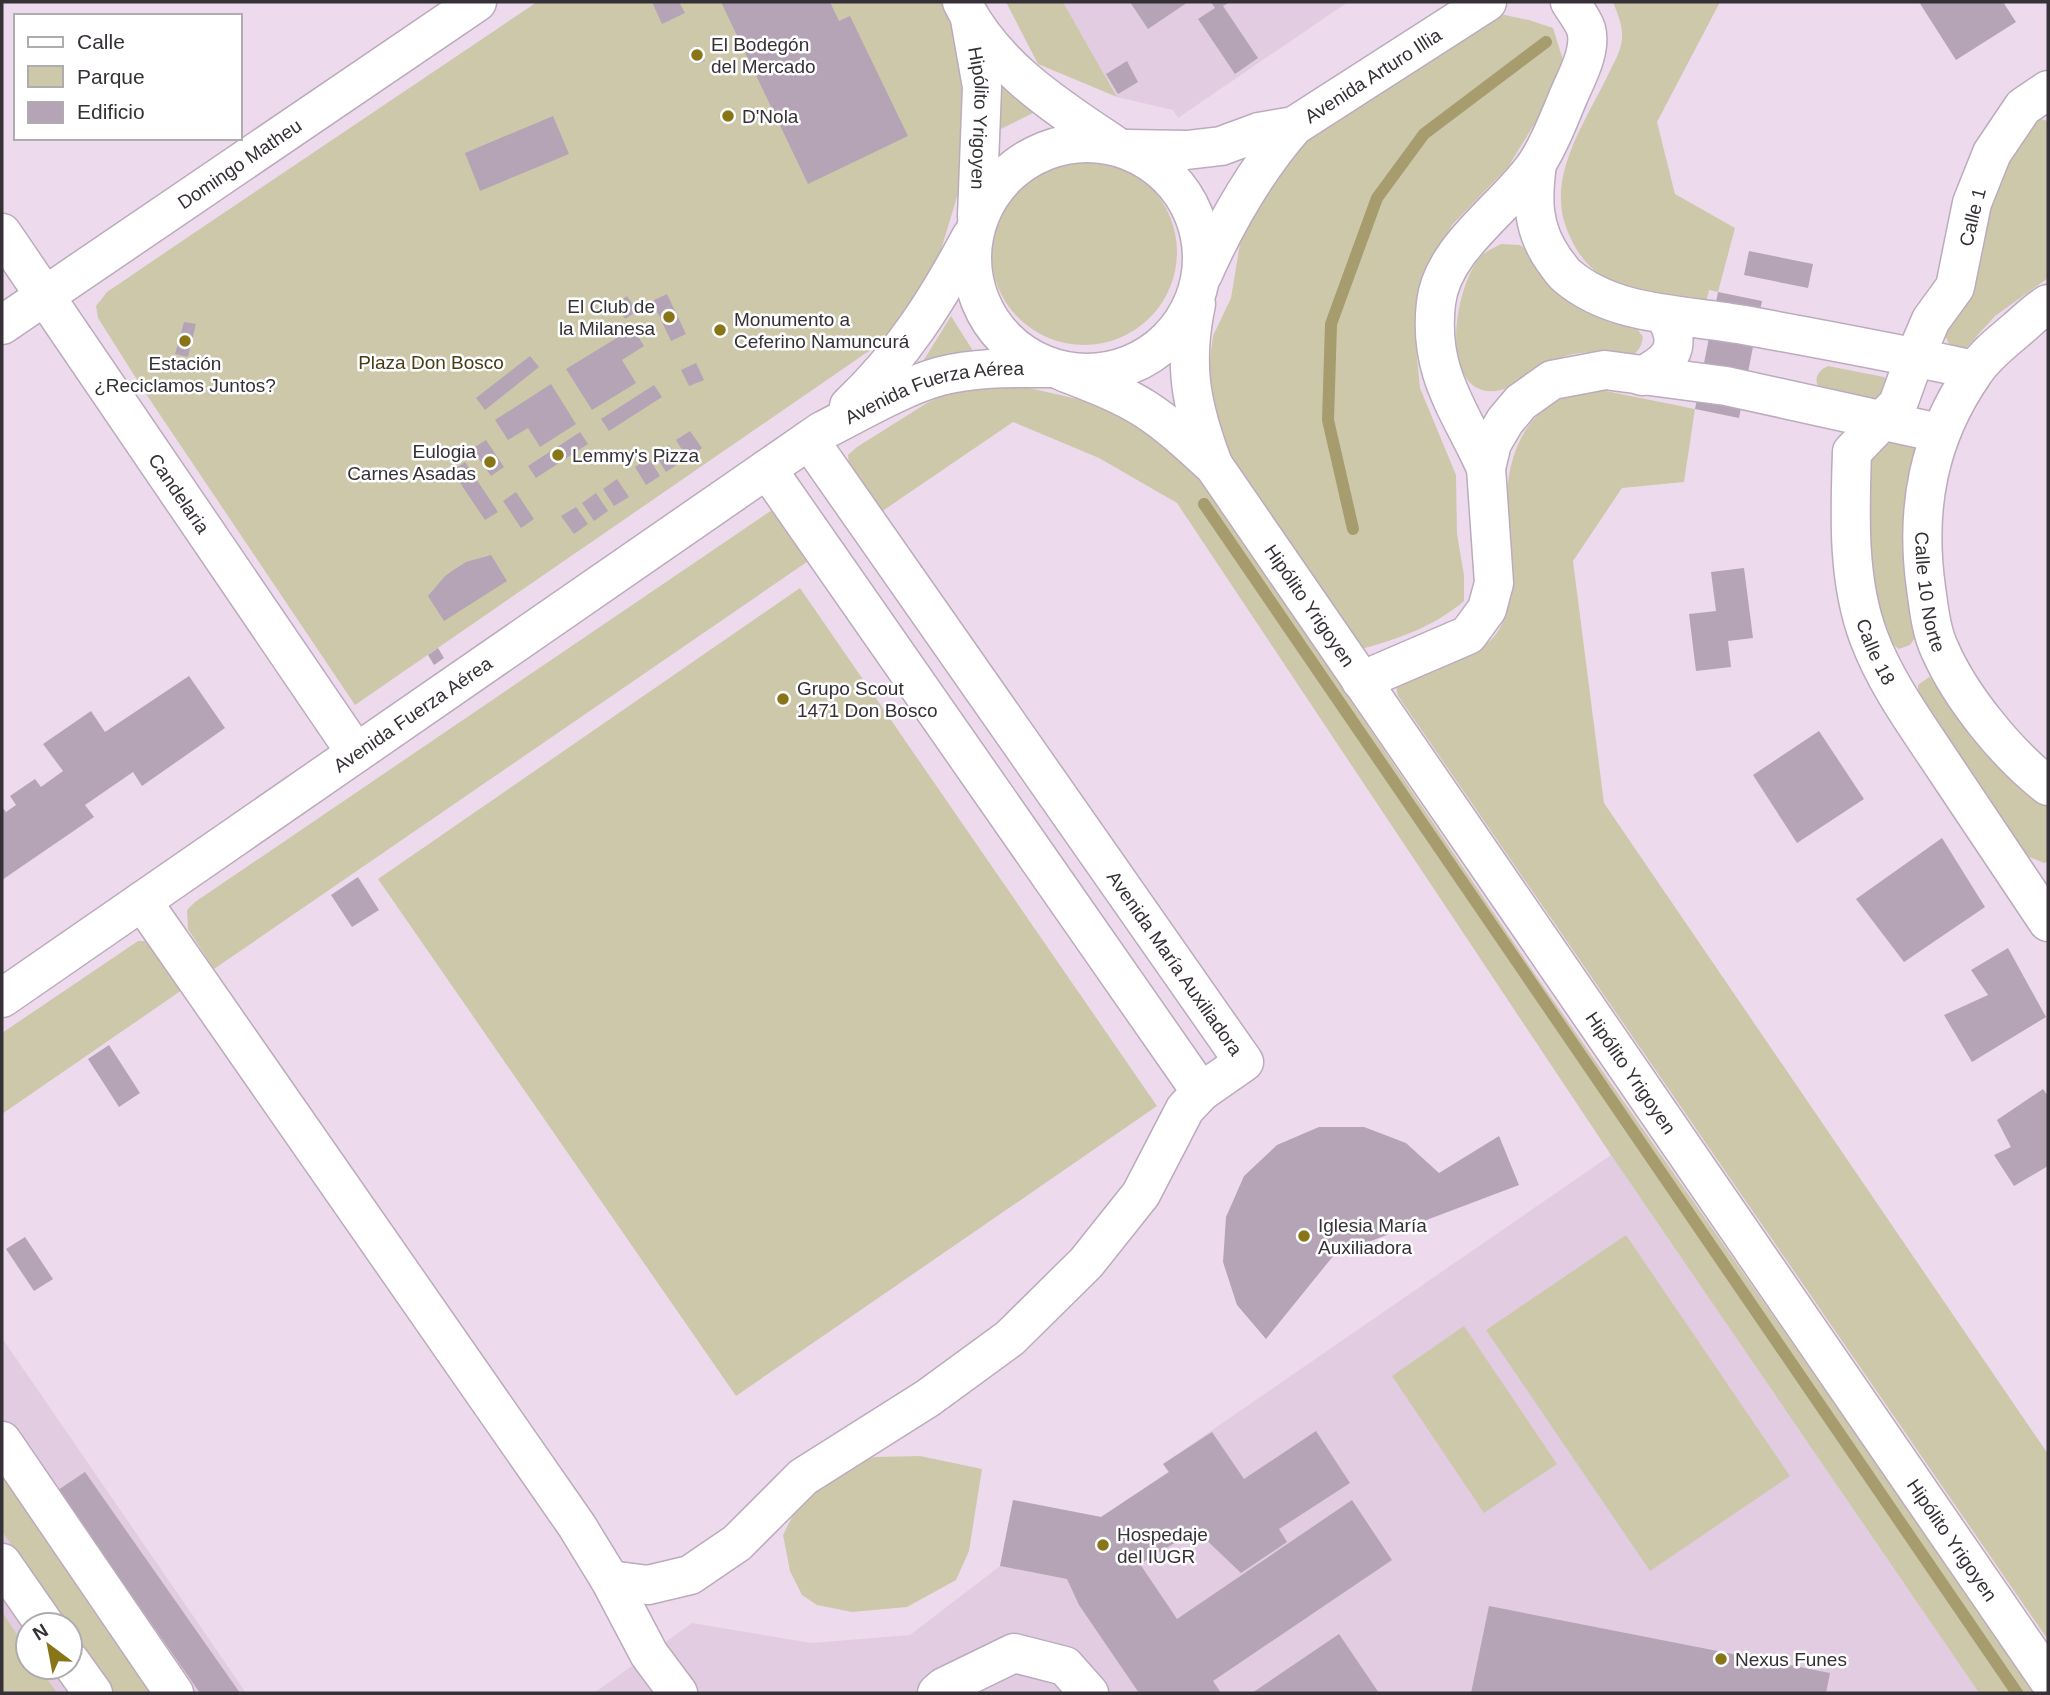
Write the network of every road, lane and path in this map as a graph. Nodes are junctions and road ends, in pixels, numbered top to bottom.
1 (477, 2) edge
2 (1487, 2) edge
3 (1570, 2) edge
4 (966, 9) edge
5 (2048, 90) edge
6 (1294, 126) junction
7 (1121, 147) junction
8 (1537, 164) junction
9 (975, 227) junction
10 (2, 233) edge
11 (1468, 240) junction
12 (1545, 247) junction
13 (1200, 283) junction
14 (44, 296) junction
15 (2048, 304) edge
16 (1664, 314) junction
17 (2, 325) edge
18 (1915, 357) junction
19 (1057, 370) junction
20 (1974, 370) junction
21 (1642, 376) junction
22 (1444, 384) junction
23 (1521, 402) junction
24 (1881, 420) junction
25 (1939, 433) junction
26 (815, 436) junction
27 (1214, 466) junction
28 (1486, 468) junction
29 (767, 469) junction
30 (1940, 649) junction
31 (1888, 679) junction
32 (1361, 681) junction
33 (356, 753) junction
34 (2048, 786) edge
35 (142, 901) junction
36 (2045, 909) edge
37 (2, 998) edge
38 (1201, 1092) junction
39 (2, 1441) edge
40 (2, 1563) edge
41 (610, 1580) junction
42 (35, 1611) edge
43 (2048, 1679) edge
44 (174, 1693) edge
45 (678, 1693) edge
46 (937, 1693) edge
47 (1089, 1693) edge

1 - 14 street, Domingo Matheu
2 - 6 street, Avenida Arturo Illia
3 - 8 street
4 - 7 street, Hipólito Yrigoyen
4 - 9 street, Hipólito Yrigoyen
5 - 18 street, Calle 1
6 - 7 street, Avenida Arturo Illia
6 - 13 street, Avenida Arturo Illia
7 - 9 street
7 - 13 street
8 - 11 street
8 - 12 street
9 - 19 street
9 - 26 street, Avenida Fuerza Aérea
10 - 14 street, Candelaria
11 - 12 street
11 - 22 street
12 - 16 street
13 - 19 street
13 - 27 street, Hipólito Yrigoyen
14 - 17 street, Domingo Matheu
14 - 33 street, Candelaria
15 - 20 street, Calle 10 Norte
16 - 18 street
16 - 21 street
18 - 20 street
18 - 24 street, Calle 18
19 - 26 street, Avenida Fuerza Aérea
19 - 27 street, Hipólito Yrigoyen
20 - 25 street, Calle 10 Norte
21 - 23 street
21 - 24 street
22 - 23 street
22 - 28 street
23 - 28 street
24 - 25 street
24 - 31 street, Calle 18
25 - 30 street, Calle 10 Norte
26 - 29 street, Avenida Fuerza Aérea
26 - 38 street, Avenida María Auxiliadora
27 - 32 street, Hipólito Yrigoyen
28 - 32 street
29 - 33 street, Avenida Fuerza Aérea
29 - 38 street
30 - 31 street
30 - 34 street, Calle 10 Norte
31 - 36 street, Calle 18
32 - 43 street, Hipólito Yrigoyen
33 - 35 street, Avenida Fuerza Aérea
35 - 37 street, Avenida Fuerza Aérea
35 - 41 street
38 - 41 street
39 - 44 street
40 - 42 street
41 - 45 street
46 - 47 street

